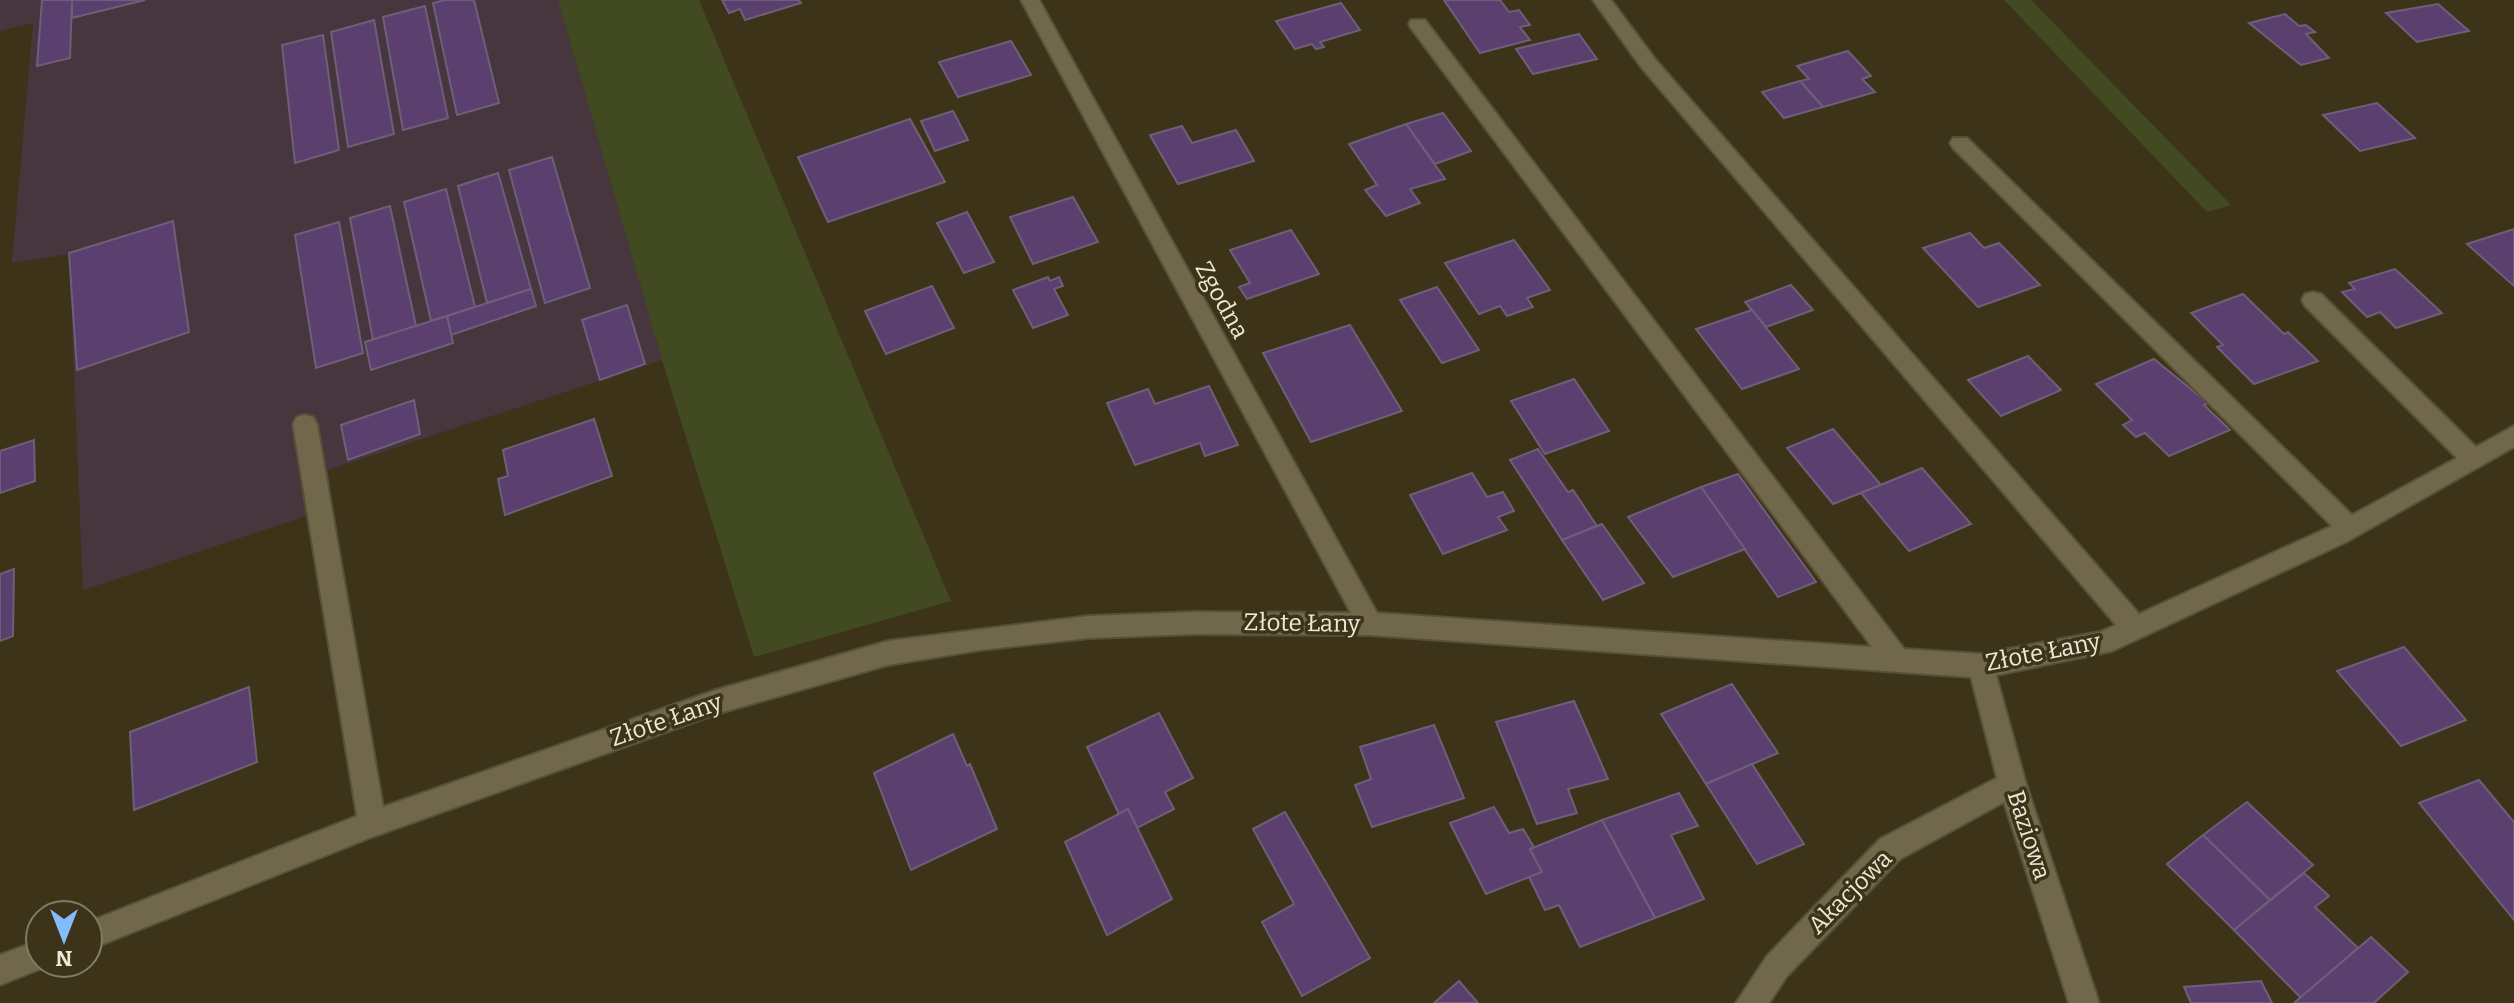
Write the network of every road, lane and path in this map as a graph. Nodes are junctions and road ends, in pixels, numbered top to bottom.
1 (1030, 0) edge
2 (1602, 0) edge
3 (1418, 24) dead end
4 (1960, 143) dead end
5 (2313, 300) dead end
6 (305, 424) dead end
7 (2514, 435) edge
8 (2474, 460) junction
9 (2350, 528) junction
10 (1370, 624) junction
11 (2134, 627) junction
12 (1897, 660) junction
13 (1981, 666) junction
14 (2012, 784) junction
15 (372, 824) junction
16 (104, 930) edge
17 (24, 961) edge
18 (0, 970) edge
19 (1751, 1003) edge
20 (2084, 1003) edge

1 - 10 street, Zgodna
2 - 11 street
3 - 12 street
4 - 9 street
5 - 8 street
6 - 15 street
7 - 8 street, Złote Łany
8 - 9 street, Złote Łany
9 - 11 street, Złote Łany
10 - 12 street, Złote Łany
10 - 15 street, Złote Łany
11 - 13 street, Złote Łany
12 - 13 street, Złote Łany
13 - 14 street, Baziowa
14 - 19 street, Akacjowa
14 - 20 street, Baziowa
15 - 16 street, Złote Łany
17 - 18 street

